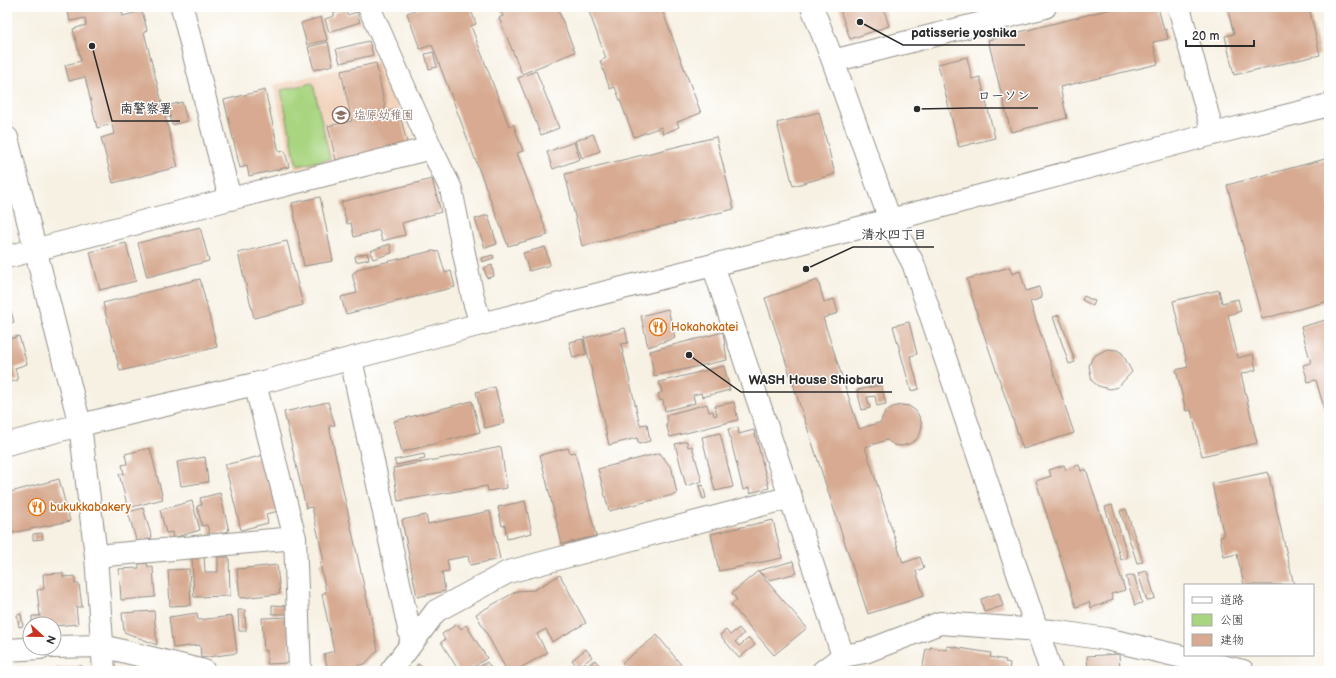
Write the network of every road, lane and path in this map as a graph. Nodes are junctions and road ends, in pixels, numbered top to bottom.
1 (182, 7) edge
2 (369, 7) edge
3 (812, 7) edge
4 (1045, 7) edge
5 (1179, 7) edge
6 (833, 61) junction
7 (1329, 104) edge
8 (1213, 134) junction
9 (7, 138) edge
10 (430, 148) junction
11 (230, 199) junction
12 (890, 220) junction
13 (36, 250) junction
14 (7, 258) edge
15 (713, 265) junction
16 (481, 324) junction
17 (352, 359) junction
18 (255, 384) junction
19 (80, 425) junction
20 (7, 444) edge
21 (791, 497) junction
22 (295, 538) junction
23 (96, 556) junction
24 (1037, 629) junction
25 (412, 643) junction
26 (102, 646) junction
27 (62, 648) edge
28 (22, 649) edge
29 (7, 650) edge
30 (843, 656) junction
31 (104, 671) edge
32 (204, 671) edge
33 (300, 671) edge
34 (391, 671) edge
35 (823, 671) edge
36 (1050, 671) edge
37 (1243, 671) edge

1 - 11 street
2 - 10 street
3 - 6 street
4 - 6 street
5 - 8 street
6 - 12 street
7 - 8 street
8 - 12 street
9 - 13 street
10 - 11 street
10 - 16 street
11 - 13 street
12 - 15 street
12 - 24 street
13 - 14 street
13 - 19 street
15 - 16 street
15 - 21 street
16 - 17 street
17 - 18 street
17 - 25 street
18 - 19 street
18 - 22 street
19 - 20 street
19 - 23 street
21 - 25 street
21 - 30 street
22 - 23 street
22 - 33 street
23 - 26 street
24 - 30 street
24 - 36 street
24 - 37 street
25 - 34 street
26 - 27 street
26 - 31 street
26 - 32 street
28 - 29 street
30 - 35 street

